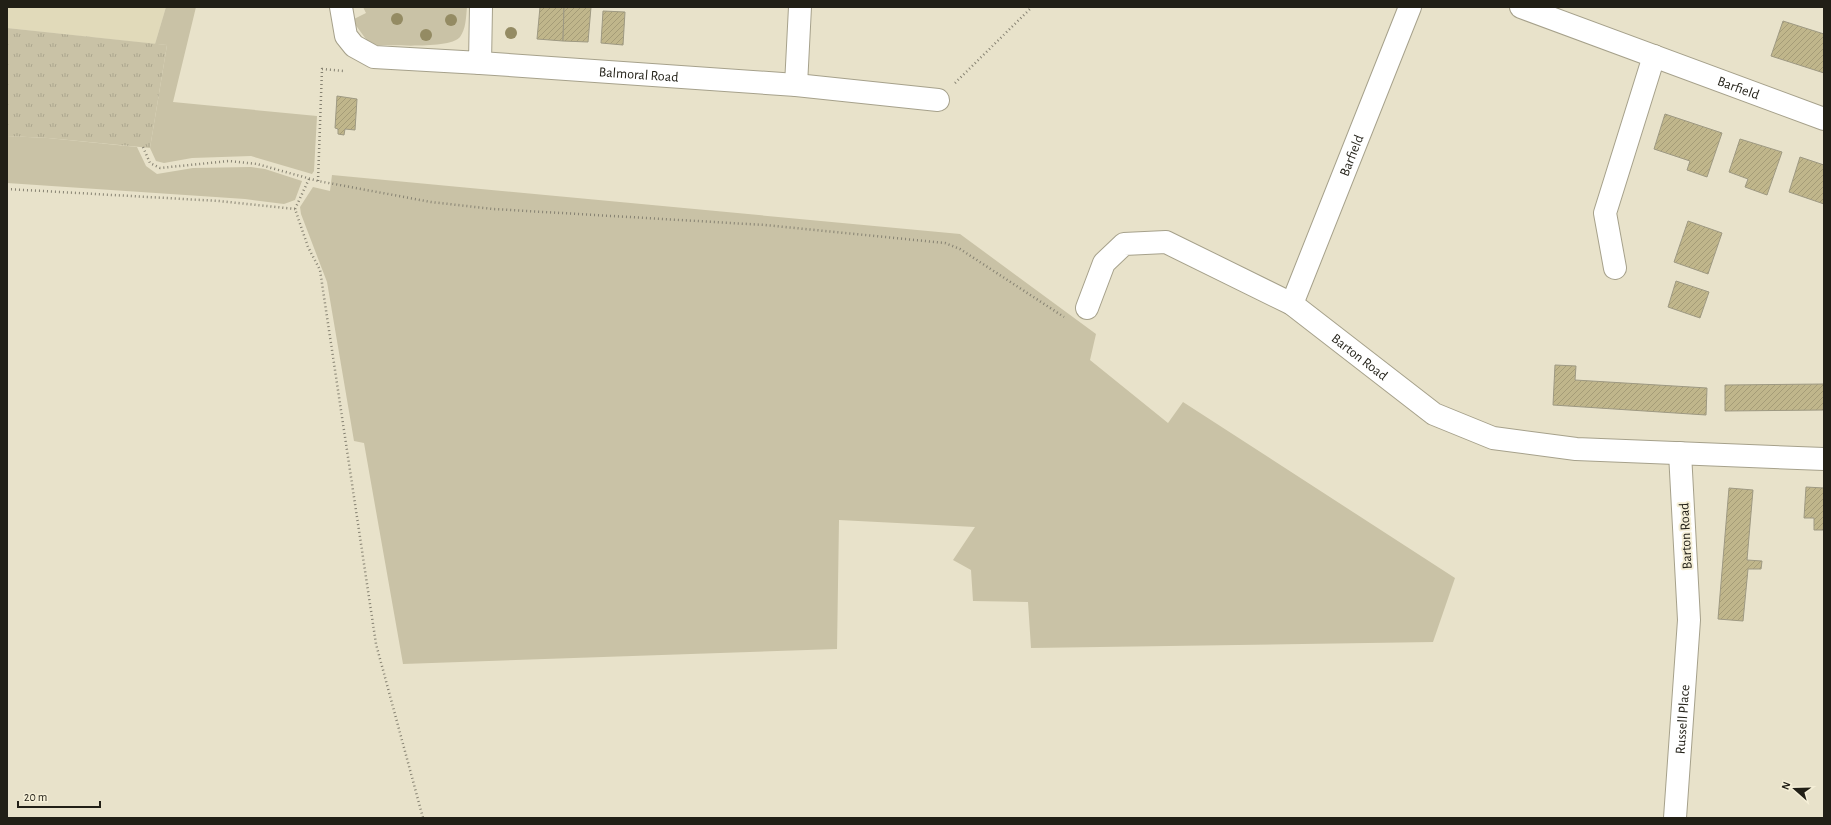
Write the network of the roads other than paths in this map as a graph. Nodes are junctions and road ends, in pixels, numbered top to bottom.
1 (341, 7) edge
2 (481, 7) edge
3 (800, 7) edge
4 (1410, 7) edge
5 (1520, 7) edge
6 (1654, 56) junction
7 (480, 64) junction
8 (796, 85) junction
9 (938, 100) road end
10 (1824, 119) edge
11 (1615, 268) dead end
12 (1292, 304) junction
13 (1087, 308) road end
14 (1680, 453) junction
15 (1824, 459) edge
16 (1689, 620) joint
17 (1675, 818) edge

1 - 7 street, Balmoral Road
2 - 7 street
3 - 8 street
4 - 12 street, Barfield
5 - 6 street, Barfield
6 - 10 street, Barfield
6 - 11 street
7 - 8 street, Balmoral Road
8 - 9 street, Balmoral Road
12 - 13 street, Barton Road
12 - 14 street, Barton Road
14 - 15 street, Barton Road
14 - 16 street, Barton Road
16 - 17 street, Russell Place

